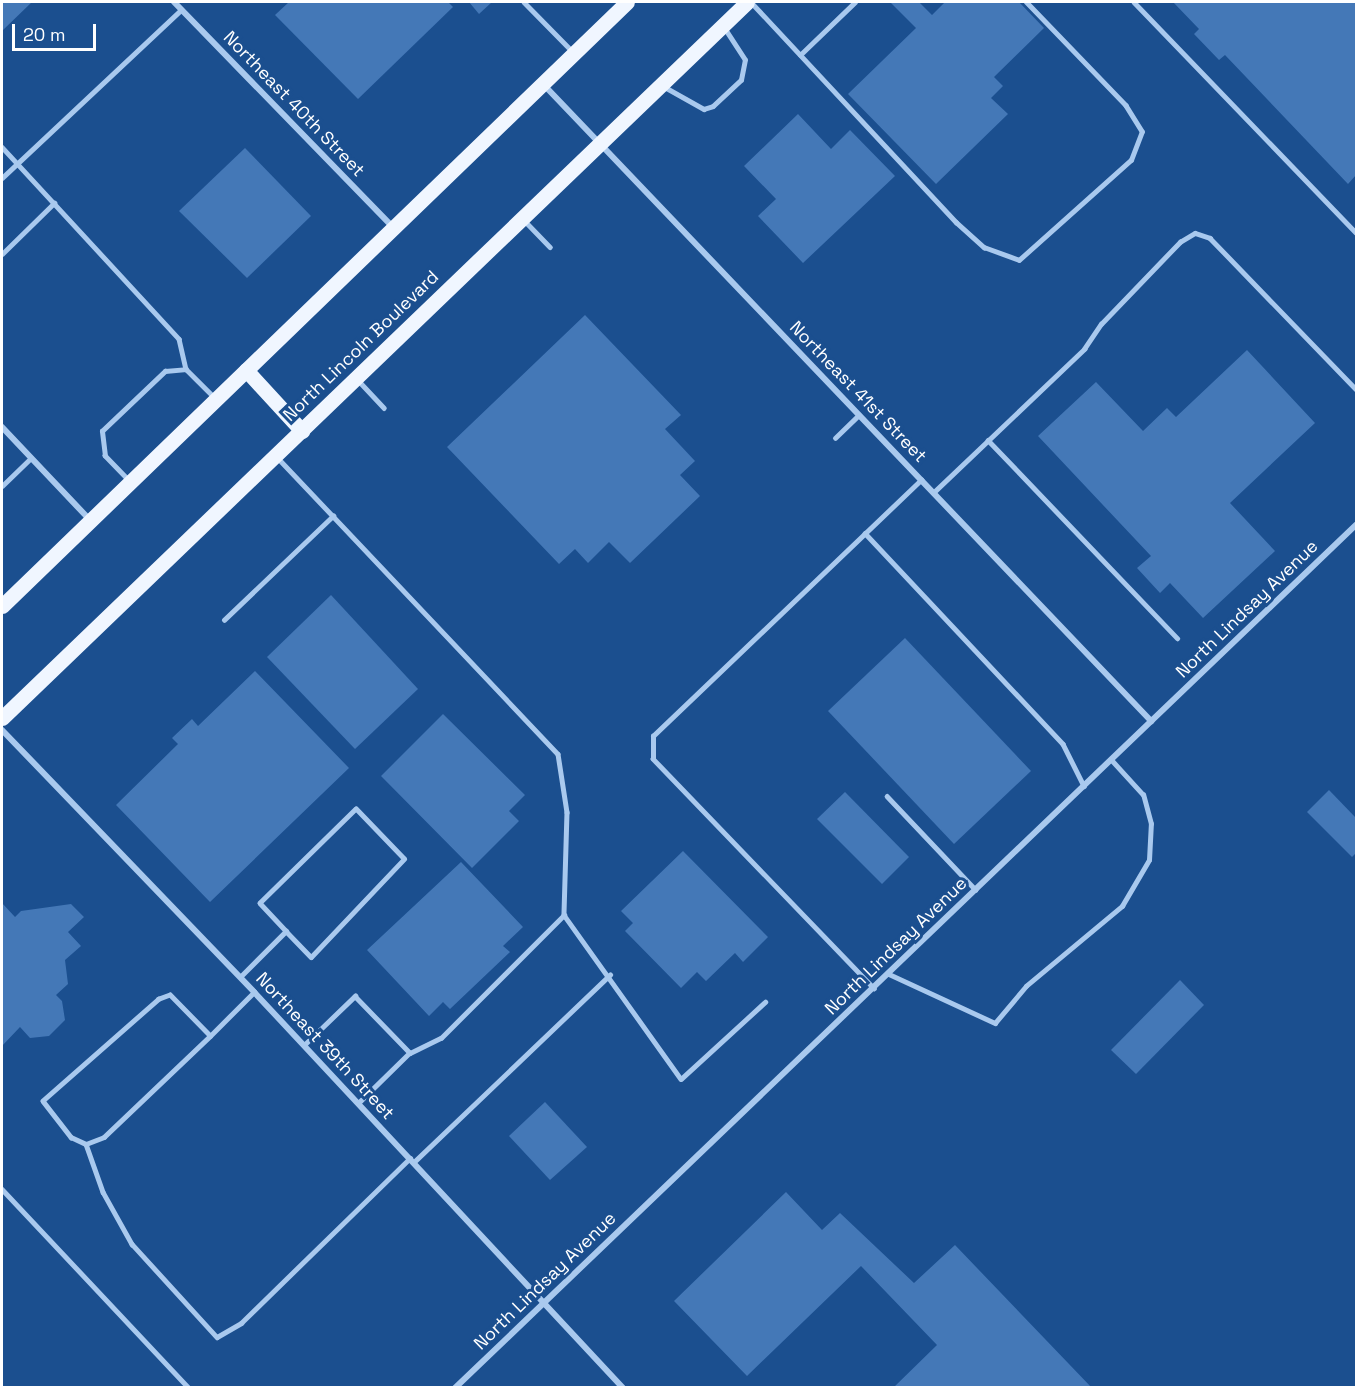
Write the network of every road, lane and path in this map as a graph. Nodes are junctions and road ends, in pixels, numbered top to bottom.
1 (174, 2) edge
2 (524, 2) edge
3 (627, 2) edge
4 (749, 2) edge
5 (855, 2) edge
6 (1026, 2) edge
7 (1134, 2) edge
8 (182, 10) junction
9 (722, 26) junction
10 (574, 53) junction
11 (800, 55) junction
12 (543, 83) junction
13 (661, 84) junction
14 (600, 143) junction
15 (2, 147) edge
16 (17, 164) junction
17 (2, 178) edge
18 (54, 203) junction
19 (522, 218) junction
20 (393, 228) junction
21 (1356, 233) edge
22 (550, 247) dead end
23 (2, 255) edge
24 (186, 369) junction
25 (246, 370) junction
26 (357, 378) junction
27 (1356, 389) edge
28 (216, 399) junction
29 (384, 408) dead end
30 (859, 414) junction
31 (2, 427) edge
32 (302, 431) junction
33 (835, 438) dead end
34 (988, 440) junction
35 (276, 456) junction
36 (31, 458) junction
37 (921, 480) junction
38 (130, 482) junction
39 (2, 486) edge
40 (933, 493) junction
41 (333, 516) junction
42 (90, 520) junction
43 (1356, 525) edge
44 (865, 533) junction
45 (2, 606) edge
46 (224, 620) dead end
47 (1177, 638) dead end
48 (2, 718) edge
49 (1151, 721) junction
50 (2, 730) edge
51 (1112, 760) junction
52 (1084, 786) junction
53 (887, 796) dead end
54 (976, 890) junction
55 (564, 915) junction
56 (286, 931) junction
57 (889, 974) junction
58 (610, 975) junction
59 (240, 977) junction
60 (874, 989) junction
61 (254, 992) junction
62 (765, 1002) dead end
63 (210, 1036) junction
64 (304, 1045) junction
65 (410, 1053) junction
66 (359, 1103) junction
67 (86, 1144) junction
68 (412, 1160) junction
69 (2, 1190) edge
70 (544, 1303) junction
71 (189, 1388) edge
72 (455, 1388) edge
73 (623, 1388) edge

1 - 8 street, Northeast 40th Street
2 - 10 lane
3 - 10 main road
4 - 9 main road, North Lincoln Boulevard
4 - 11 lane
5 - 11 lane
6 - 11 lane
7 - 21 lane
8 - 16 lane
8 - 20 street, Northeast 40th Street
9 - 13 main road, North Lincoln Boulevard
9 - 13 lane
10 - 12 main road
12 - 14 street, Northeast 41st Street
12 - 20 main road
13 - 14 main road, North Lincoln Boulevard
14 - 19 main road, North Lincoln Boulevard
14 - 30 street, Northeast 41st Street
15 - 16 lane
16 - 17 lane
16 - 18 lane
18 - 23 lane
18 - 24 lane
19 - 22 lane
19 - 26 main road, North Lincoln Boulevard
20 - 25 main road
24 - 28 lane
24 - 38 lane
25 - 28 main road
25 - 32 main road
26 - 29 lane
26 - 32 main road, North Lincoln Boulevard
27 - 34 lane
28 - 38 main road
30 - 33 lane
30 - 37 street, Northeast 41st Street
31 - 36 street
32 - 35 main road, North Lincoln Boulevard
34 - 40 lane
34 - 47 lane
35 - 41 lane
35 - 48 main road, North Lincoln Boulevard
36 - 39 lane
36 - 42 street
37 - 40 street, Northeast 41st Street
37 - 44 lane
38 - 42 main road
40 - 49 street, Northeast 41st Street
41 - 46 lane
41 - 55 lane
42 - 45 main road
43 - 49 street, North Lindsay Avenue
44 - 52 lane
44 - 60 lane
49 - 51 street, North Lindsay Avenue
50 - 59 street, Northeast 39th Street
51 - 52 street, North Lindsay Avenue
51 - 57 lane
52 - 54 street, North Lindsay Avenue
53 - 54 lane
54 - 57 street, North Lindsay Avenue
55 - 58 lane
55 - 65 lane
56 - 56 lane
56 - 59 lane
57 - 60 street, North Lindsay Avenue
58 - 62 lane
58 - 68 lane
59 - 61 street, Northeast 39th Street
60 - 70 street, North Lindsay Avenue
61 - 63 lane
61 - 64 street, Northeast 39th Street
63 - 67 lane
63 - 67 lane
64 - 65 lane
64 - 66 street, Northeast 39th Street
65 - 66 lane
66 - 68 street, Northeast 39th Street
67 - 68 lane
68 - 70 street, Northeast 39th Street
69 - 71 lane
70 - 72 street, North Lindsay Avenue
70 - 73 street, Northeast 39th Street

